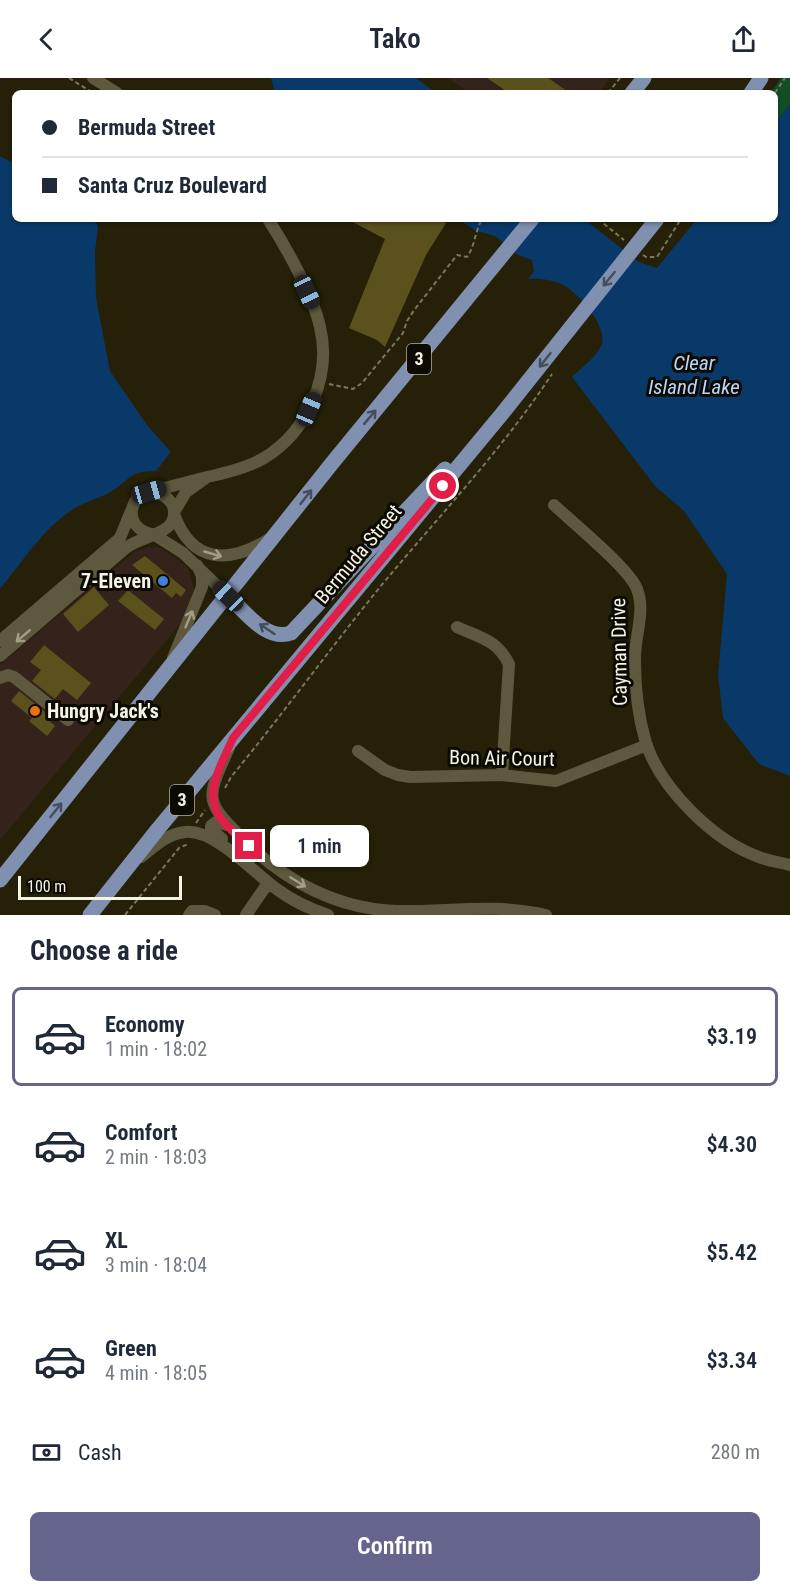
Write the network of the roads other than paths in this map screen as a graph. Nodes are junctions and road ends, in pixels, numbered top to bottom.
1 (93, 78) edge
2 (644, 78) edge
3 (112, 90) edge
4 (634, 90) edge
5 (270, 222) edge
6 (530, 222) edge
7 (655, 222) edge
8 (501, 415) junction
9 (207, 477) junction
10 (149, 492) junction
11 (554, 505) dead end
12 (133, 506) junction
13 (174, 513) junction
14 (278, 532) junction
15 (152, 534) junction
16 (102, 554) junction
17 (197, 565) junction
18 (101, 570) junction
19 (228, 596) junction
20 (36, 618) junction
21 (457, 627) dead end
22 (0, 641) edge
23 (0, 656) edge
24 (167, 673) junction
25 (0, 678) edge
26 (69, 720) dead end
27 (233, 738) junction
28 (647, 746) junction
29 (358, 751) dead end
30 (502, 775) junction
31 (227, 825) junction
32 (133, 863) junction
33 (790, 864) edge
34 (263, 879) junction
35 (0, 880) edge
36 (328, 897) junction
37 (324, 914) edge
38 (90, 915) edge
39 (189, 915) edge
40 (215, 915) edge
41 (246, 915) edge
42 (546, 915) edge

1 - 3 street
2 - 4 main road
5 - 9 street
14 -> 6 main road, 3
7 -> 8 main road, Bermuda Street / 3
8 -> 19 main road
8 - 27 main road, Bermuda Street / 3
9 - 10 street
9 - 13 street
10 - 12 street
10 - 13 street
11 - 28 street, Cayman Drive
12 - 15 street
12 - 16 street
13 -> 14 street
13 - 15 street
14 - 19 main road, 3
15 - 17 street
15 - 18 street
16 - 18 street
16 - 20 street
17 - 19 street
24 -> 17 street
18 - 20 street
19 - 24 main road, 3
20 - 22 street
20 -> 23 street
21 - 30 street
35 -> 24 main road, 3
25 - 26 street
27 - 31 street
27 - 32 main road, Bermuda Street / 3
28 - 30 street, Bon Air Court
28 - 33 street, Cayman Drive
29 - 30 street, Bon Air Court
31 - 34 street
31 -> 36 street
32 - 34 street
32 - 38 main road, Bermuda Street / 3
34 - 37 street
34 - 41 street
36 - 37 street
36 - 42 street
39 - 40 street

